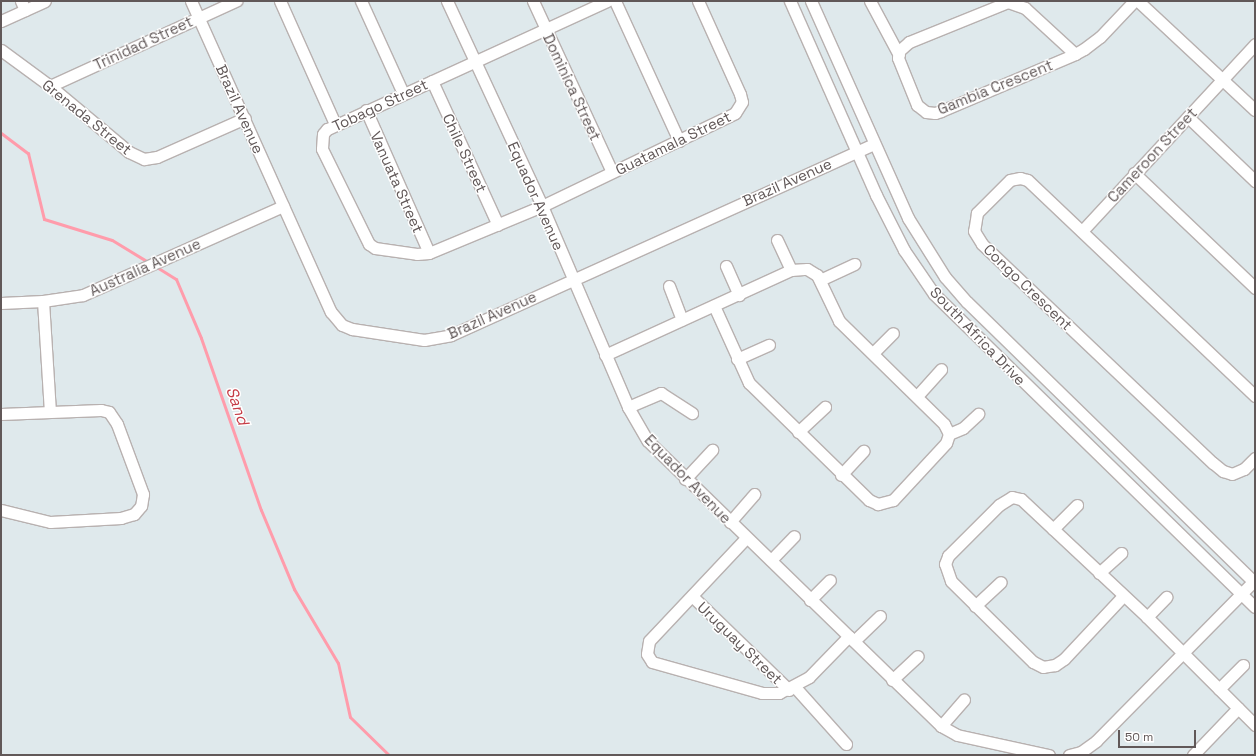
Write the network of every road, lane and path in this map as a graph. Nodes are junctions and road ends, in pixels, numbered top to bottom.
1 (45, 1) edge
2 (191, 1) edge
3 (236, 1) edge
4 (280, 1) edge
5 (361, 1) edge
6 (447, 1) edge
7 (533, 1) edge
8 (607, 1) edge
9 (615, 1) edge
10 (698, 1) edge
11 (790, 1) edge
12 (811, 1) edge
13 (870, 1) edge
14 (1134, 1) edge
15 (1138, 1) edge
16 (23, 6) edge
17 (198, 18) junction
18 (1, 21) edge
19 (545, 28) junction
20 (1255, 44) edge
21 (1, 50) edge
22 (1075, 54) junction
23 (898, 55) junction
24 (475, 60) junction
25 (1222, 79) junction
26 (432, 81) junction
27 (50, 86) junction
28 (403, 93) junction
29 (366, 110) junction
30 (1255, 110) edge
31 (1188, 117) junction
32 (244, 118) junction
33 (335, 124) junction
34 (679, 141) junction
35 (874, 144) junction
36 (857, 151) junction
37 (612, 172) junction
38 (1134, 173) junction
39 (1255, 181) edge
40 (283, 206) junction
41 (542, 206) junction
42 (498, 225) junction
43 (1082, 230) junction
44 (778, 240) dead end
45 (429, 253) junction
46 (854, 264) dead end
47 (726, 266) dead end
48 (791, 270) junction
49 (572, 279) junction
50 (820, 280) junction
51 (669, 286) dead end
52 (1255, 288) edge
53 (739, 295) junction
54 (43, 301) junction
55 (1, 303) edge
56 (714, 306) junction
57 (682, 320) junction
58 (893, 333) dead end
59 (769, 345) dead end
60 (873, 353) junction
61 (605, 355) junction
62 (737, 359) junction
63 (941, 369) dead end
64 (917, 396) junction
65 (1255, 396) edge
66 (628, 407) junction
67 (825, 407) dead end
68 (50, 411) junction
69 (692, 412) dead end
70 (1, 414) edge
71 (978, 414) dead end
72 (798, 432) junction
73 (949, 434) junction
74 (712, 450) dead end
75 (863, 451) dead end
76 (1255, 458) edge
77 (840, 475) junction
78 (685, 478) junction
79 (754, 494) dead end
80 (1077, 505) dead end
81 (1, 510) edge
82 (730, 522) junction
83 (1053, 529) junction
84 (794, 536) dead end
85 (746, 538) junction
86 (1121, 553) dead end
87 (771, 560) junction
88 (1099, 573) junction
89 (830, 580) dead end
90 (1255, 581) edge
91 (1001, 582) dead end
92 (1242, 594) junction
93 (692, 596) junction
94 (1123, 596) junction
95 (1166, 597) dead end
96 (810, 600) junction
97 (975, 606) junction
98 (1255, 607) edge
99 (880, 616) dead end
100 (1147, 617) junction
101 (852, 639) junction
102 (1182, 654) junction
103 (918, 656) dead end
104 (1243, 665) dead end
105 (892, 680) junction
106 (792, 688) junction
107 (1219, 689) junction
108 (964, 700) dead end
109 (1238, 708) junction
110 (1255, 725) edge
111 (941, 726) junction
112 (846, 744) dead end
113 (1049, 755) edge
114 (1069, 755) edge
115 (1193, 755) edge

1 - 16 street
2 - 17 street, Brazil Avenue
3 - 17 street, Trinidad Street
4 - 33 street
5 - 28 street
6 - 24 street, Equador Avenue
7 - 19 street, Dominica Street
8 - 19 street, Tobago Street
9 - 34 street
10 - 34 street, Guatamala Street
11 - 36 street, South Africa Drive
12 - 35 street, South Africa Drive
13 - 23 street
14 - 22 street, Gambia Crescent
15 - 25 street
16 - 18 street
17 - 27 street, Trinidad Street
17 - 32 street, Brazil Avenue
19 - 24 street, Tobago Street
19 - 37 street, Dominica Street
20 - 25 street, Cameroon Street
21 - 27 street, Grenada Street
22 - 23 street, Gambia Crescent
22 - 23 street, Gambia Crescent
24 - 26 street, Tobago Street
24 - 41 street, Equador Avenue
25 - 30 street
25 - 31 street, Cameroon Street
26 - 28 street, Tobago Street
26 - 42 street, Chile Street
27 - 32 street, Grenada Street
28 - 29 street, Tobago Street
29 - 33 street, Tobago Street
29 - 45 street, Vanuata Street
31 - 38 street, Cameroon Street
31 - 39 street
32 - 40 street, Brazil Avenue
33 - 45 street, Tobago Street
34 - 37 street, Guatamala Street
35 - 36 street, Brazil Avenue
35 - 90 street, South Africa Drive
36 - 49 street, Brazil Avenue
36 - 92 street, South Africa Drive
37 - 41 street, Guatamala Street
38 - 43 street, Cameroon Street
38 - 52 street
40 - 49 street, Brazil Avenue
40 - 54 street, Australia Avenue
41 - 42 street, Tobago Street
41 - 49 street, Equador Avenue
42 - 45 street, Tobago Street
43 - 65 street, Congo Crescent
43 - 76 street, Congo Crescent
44 - 48 street
46 - 50 street
47 - 53 street
48 - 50 street
48 - 53 street
49 - 61 street, Equador Avenue
50 - 60 street
51 - 57 street
53 - 56 street
54 - 55 street, Australia Avenue
54 - 68 street
56 - 57 street
56 - 62 street
57 - 61 street
58 - 60 street
59 - 62 street
60 - 64 street
61 - 66 street, Equador Avenue
62 - 72 street
63 - 64 street
64 - 73 street
66 - 69 street
66 - 78 street, Equador Avenue
67 - 72 street
68 - 70 street
68 - 81 street
71 - 73 street
72 - 77 street
73 - 77 street
74 - 78 street
75 - 77 street
78 - 82 street, Equador Avenue
79 - 82 street
80 - 83 street
82 - 85 street, Equador Avenue
83 - 88 street
83 - 97 street
84 - 87 street
85 - 87 street, Equador Avenue
85 - 93 street
86 - 88 street
87 - 96 street, Equador Avenue
88 - 94 street
89 - 96 street
90 - 92 street
91 - 97 street
92 - 98 street, South Africa Drive
92 - 102 street
93 - 106 street, Uruguay Street
93 - 106 street
94 - 97 street
94 - 100 street
95 - 100 street
96 - 101 street, Equador Avenue
99 - 101 street
100 - 102 street
101 - 105 street, Equador Avenue
101 - 106 street
102 - 107 street
102 - 114 street
103 - 105 street
104 - 107 street
105 - 111 street, Equador Avenue
106 - 112 street, Uruguay Street
107 - 109 street
108 - 111 street
109 - 110 street
109 - 115 street
111 - 113 street, Equador Avenue

